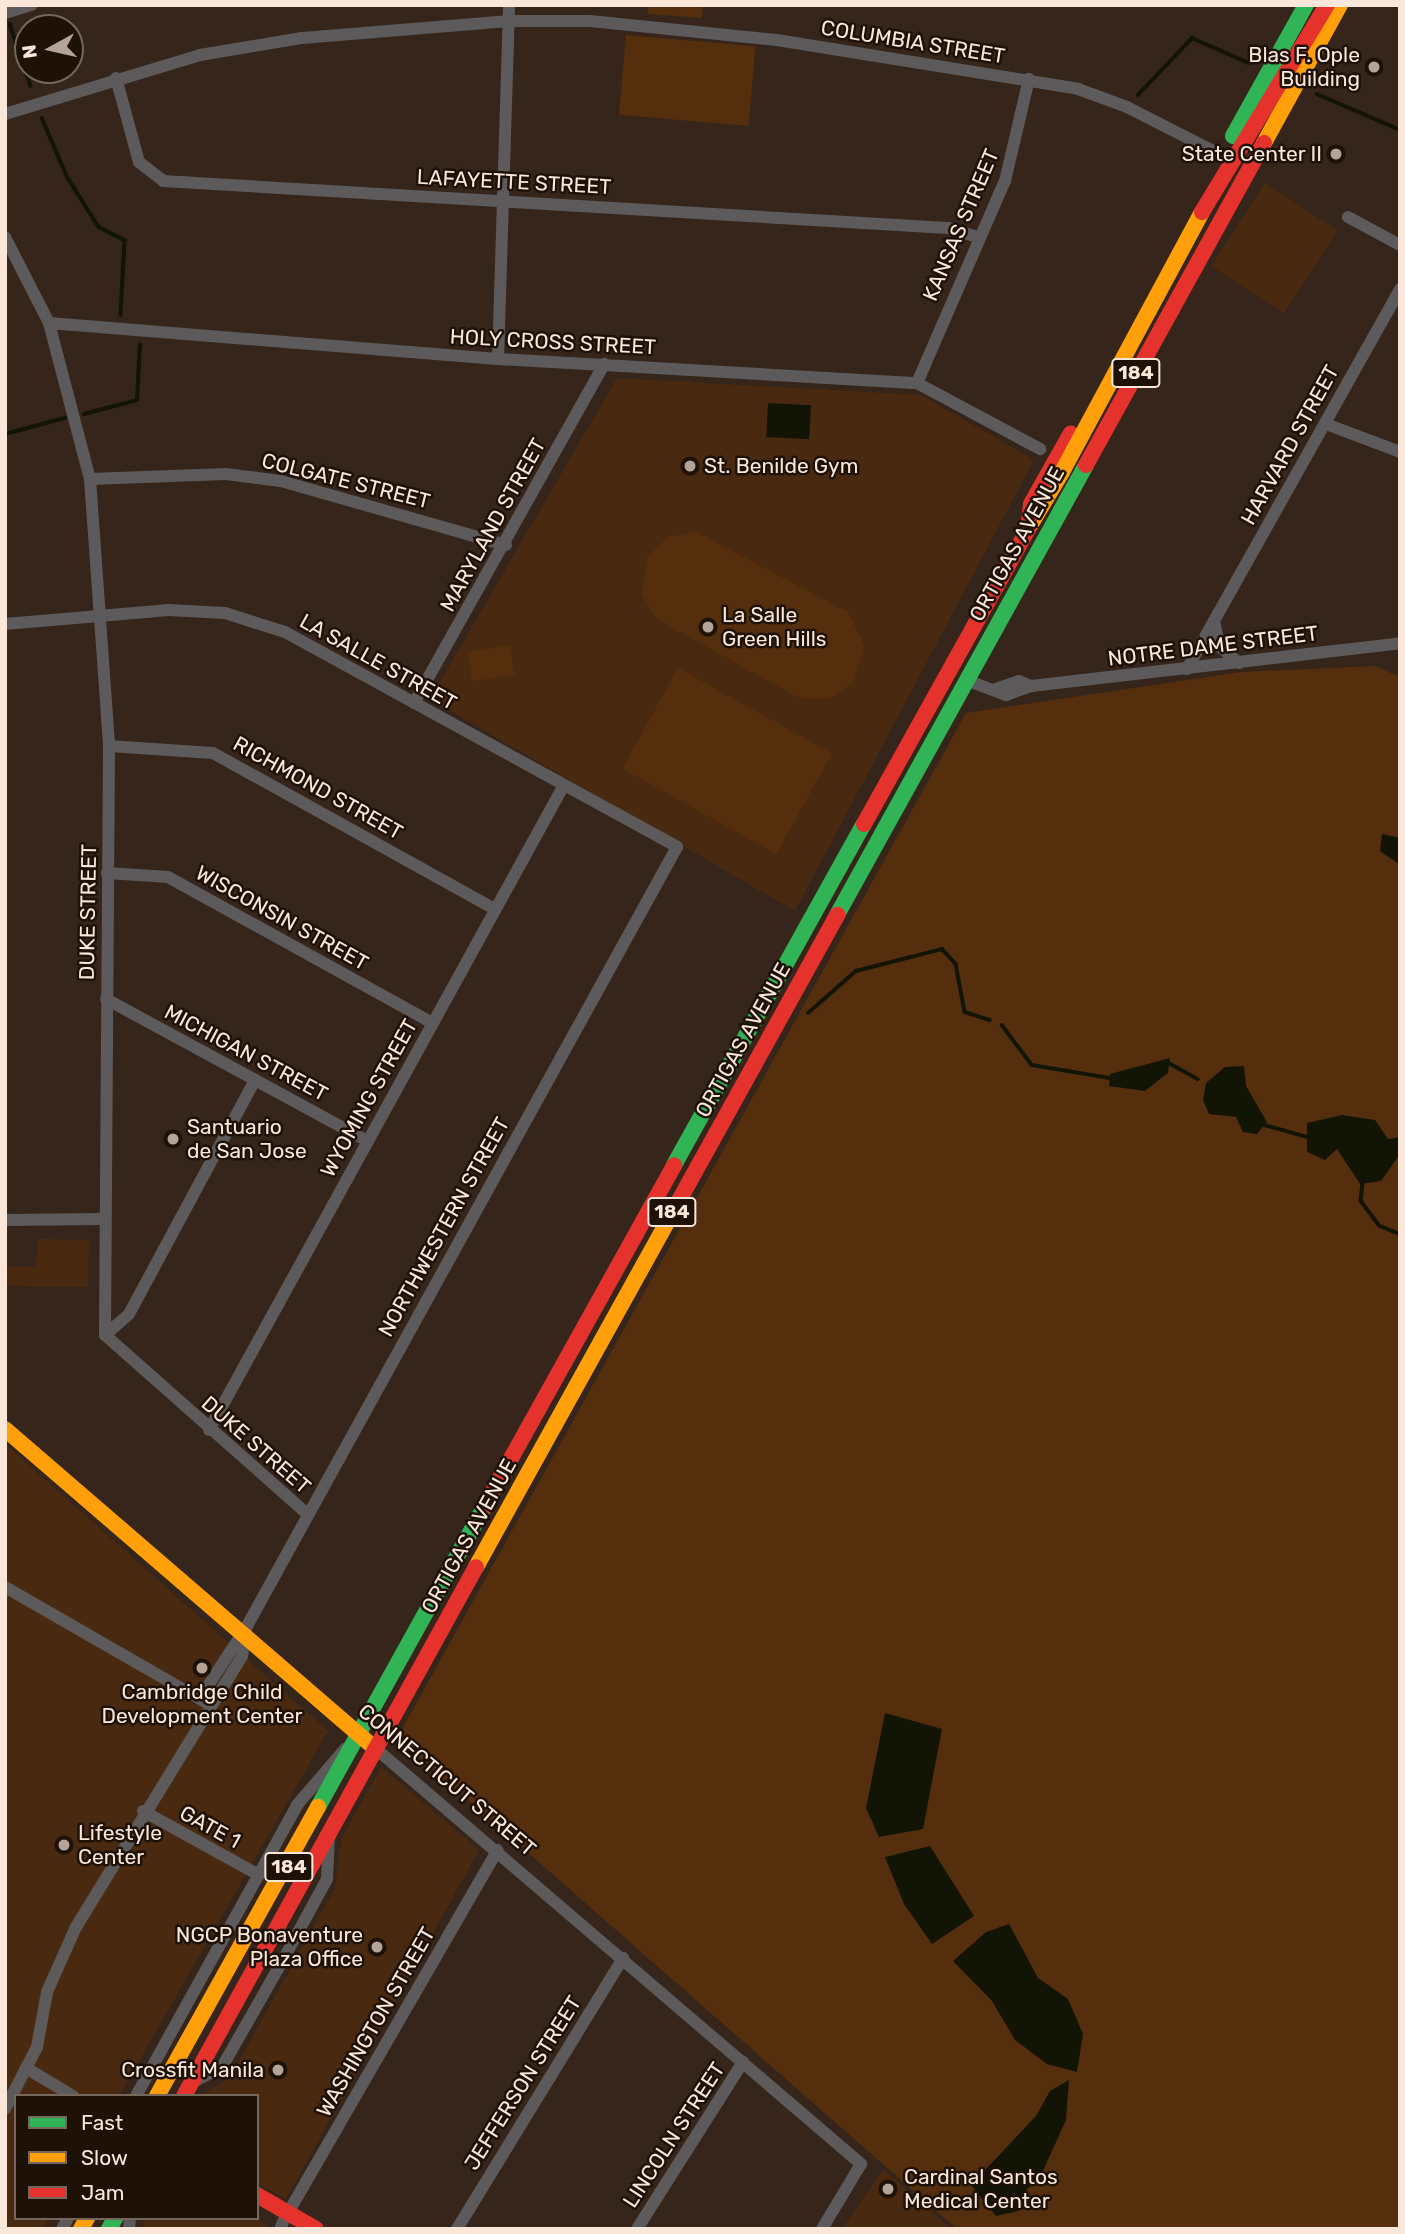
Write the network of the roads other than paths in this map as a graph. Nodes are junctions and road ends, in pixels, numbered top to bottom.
1 (32, 5) edge
2 (509, 5) edge
3 (1306, 5) edge
4 (1327, 5) edge
5 (1340, 5) edge
6 (5, 13) edge
7 (510, 21) junction
8 (116, 78) junction
9 (1029, 79) junction
10 (5, 114) edge
11 (1223, 156) junction
12 (504, 200) junction
13 (1348, 217) dead end
14 (5, 236) edge
15 (978, 237) junction
16 (1174, 243) junction
17 (1400, 244) edge
18 (1200, 258) junction
19 (1160, 269) junction
20 (1185, 285) junction
21 (1151, 286) junction
22 (1400, 289) edge
23 (1177, 300) junction
24 (49, 323) junction
25 (498, 359) junction
26 (604, 365) junction
27 (917, 383) junction
28 (1326, 424) junction
29 (1040, 449) dead end
30 (1400, 452) edge
31 (90, 479) junction
32 (1028, 529) junction
33 (506, 545) junction
34 (102, 615) junction
35 (1214, 621) junction
36 (5, 622) edge
37 (1400, 643) edge
38 (1239, 663) junction
39 (1188, 669) junction
40 (966, 680) junction
41 (414, 703) junction
42 (109, 746) junction
43 (564, 785) junction
44 (677, 847) joint
45 (107, 873) junction
46 (495, 909) junction
47 (106, 999) junction
48 (432, 1023) junction
49 (255, 1080) junction
50 (368, 1141) junction
51 (103, 1219) junction
52 (5, 1220) edge
53 (105, 1335) junction
54 (5, 1429) edge
55 (209, 1430) junction
56 (307, 1514) junction
57 (5, 1587) edge
58 (244, 1632) junction
59 (205, 1702) junction
60 (361, 1735) junction
61 (375, 1748) junction
62 (143, 1811) junction
63 (498, 1850) junction
64 (259, 1875) junction
65 (623, 1958) junction
66 (743, 2062) junction
67 (26, 2068) junction
68 (188, 2090) edge
69 (70, 2094) edge
70 (137, 2094) edge
71 (158, 2094) edge
72 (5, 2109) edge
73 (261, 2201) edge
74 (287, 2223) edge
75 (316, 2229) edge
76 (457, 2229) edge
77 (637, 2229) edge
78 (822, 2229) edge

1 - 6 street
2 - 7 street
3 - 11 main road, ORTIGAS AVENUE / 184
4 - 32 main road, bridge
5 - 18 main road, ORTIGAS AVENUE / 184
7 - 8 street, COLUMBIA STREET
7 - 9 street, COLUMBIA STREET
7 - 12 street
8 - 10 street, COLUMBIA STREET
8 - 12 street, LAFAYETTE STREET
9 - 11 street, COLUMBIA STREET
9 - 15 street, KANSAS STREET
11 - 16 main road, ORTIGAS AVENUE / 184
12 - 15 street, LAFAYETTE STREET
12 - 25 street
13 - 17 street
14 - 24 street, DUKE STREET
15 - 27 street, KANSAS STREET
16 - 18 main road
16 - 19 main road, ORTIGAS AVENUE / 184
18 - 20 main road, ORTIGAS AVENUE / 184
19 - 20 main road
19 - 21 main road, ORTIGAS AVENUE / 184
20 - 23 main road, ORTIGAS AVENUE / 184
21 - 23 main road
21 - 32 main road, ORTIGAS AVENUE / 184
22 - 28 street, HARVARD STREET
23 - 40 main road, ORTIGAS AVENUE / 184
24 - 25 street, HOLY CROSS STREET
24 - 31 street, DUKE STREET
25 - 26 street, HOLY CROSS STREET
26 - 27 street, HOLY CROSS STREET
26 - 33 street, MARYLAND STREET
27 - 29 street, HOLY CROSS STREET
28 - 30 street
28 - 35 street, HARVARD STREET
31 - 33 street, COLGATE STREET
31 - 34 street, DUKE STREET
32 - 60 main road, ORTIGAS AVENUE / 184
33 - 41 street, MARYLAND STREET
34 - 36 street, LA SALLE STREET
34 - 41 street, LA SALLE STREET
34 - 42 street, DUKE STREET
35 - 38 street
35 - 39 street, HARVARD STREET
37 - 38 street, NOTRE DAME STREET
38 - 39 street, NOTRE DAME STREET
39 - 40 street, NOTRE DAME STREET
40 - 61 main road, ORTIGAS AVENUE / 184
41 - 43 street, LA SALLE STREET
42 - 45 street, DUKE STREET
42 - 46 street, RICHMOND STREET
43 - 44 street, LA SALLE STREET
43 - 46 street, WYOMING STREET
44 - 56 street, NORTHWESTERN STREET
45 - 47 street, DUKE STREET
45 - 48 street, WISCONSIN STREET
46 - 48 street, WYOMING STREET
47 - 49 street, MICHIGAN STREET
47 - 51 street, DUKE STREET
48 - 50 street, WYOMING STREET
49 - 50 street, MICHIGAN STREET
49 - 53 street
50 - 55 street, WYOMING STREET
51 - 52 street
51 - 53 street, DUKE STREET
53 - 55 street, DUKE STREET
54 - 58 main road, CONNECTICUT STREET
55 - 56 street, DUKE STREET
56 - 58 street, NORTHWESTERN STREET
57 - 59 street
58 - 59 street, NORTHWESTERN STREET
58 - 60 main road, CONNECTICUT STREET
59 - 62 street, NORTHWESTERN STREET
60 - 61 main road, CONNECTICUT STREET
60 - 64 street
60 - 71 main road, ORTIGAS AVENUE / 184
61 - 63 street, CONNECTICUT STREET
61 - 68 main road, ORTIGAS AVENUE / 184
62 - 64 street, GATE 1
62 - 67 street, NORTHWESTERN STREET
63 - 65 street, CONNECTICUT STREET
63 - 74 street, WASHINGTON STREET
64 - 70 street
65 - 66 street, CONNECTICUT STREET
65 - 76 street, JEFFERSON STREET
66 - 77 street, LINCOLN STREET
66 - 78 street, CONNECTICUT STREET
67 - 69 street
67 - 72 street, NORTHWESTERN STREET
73 - 74 main road
74 - 75 main road

